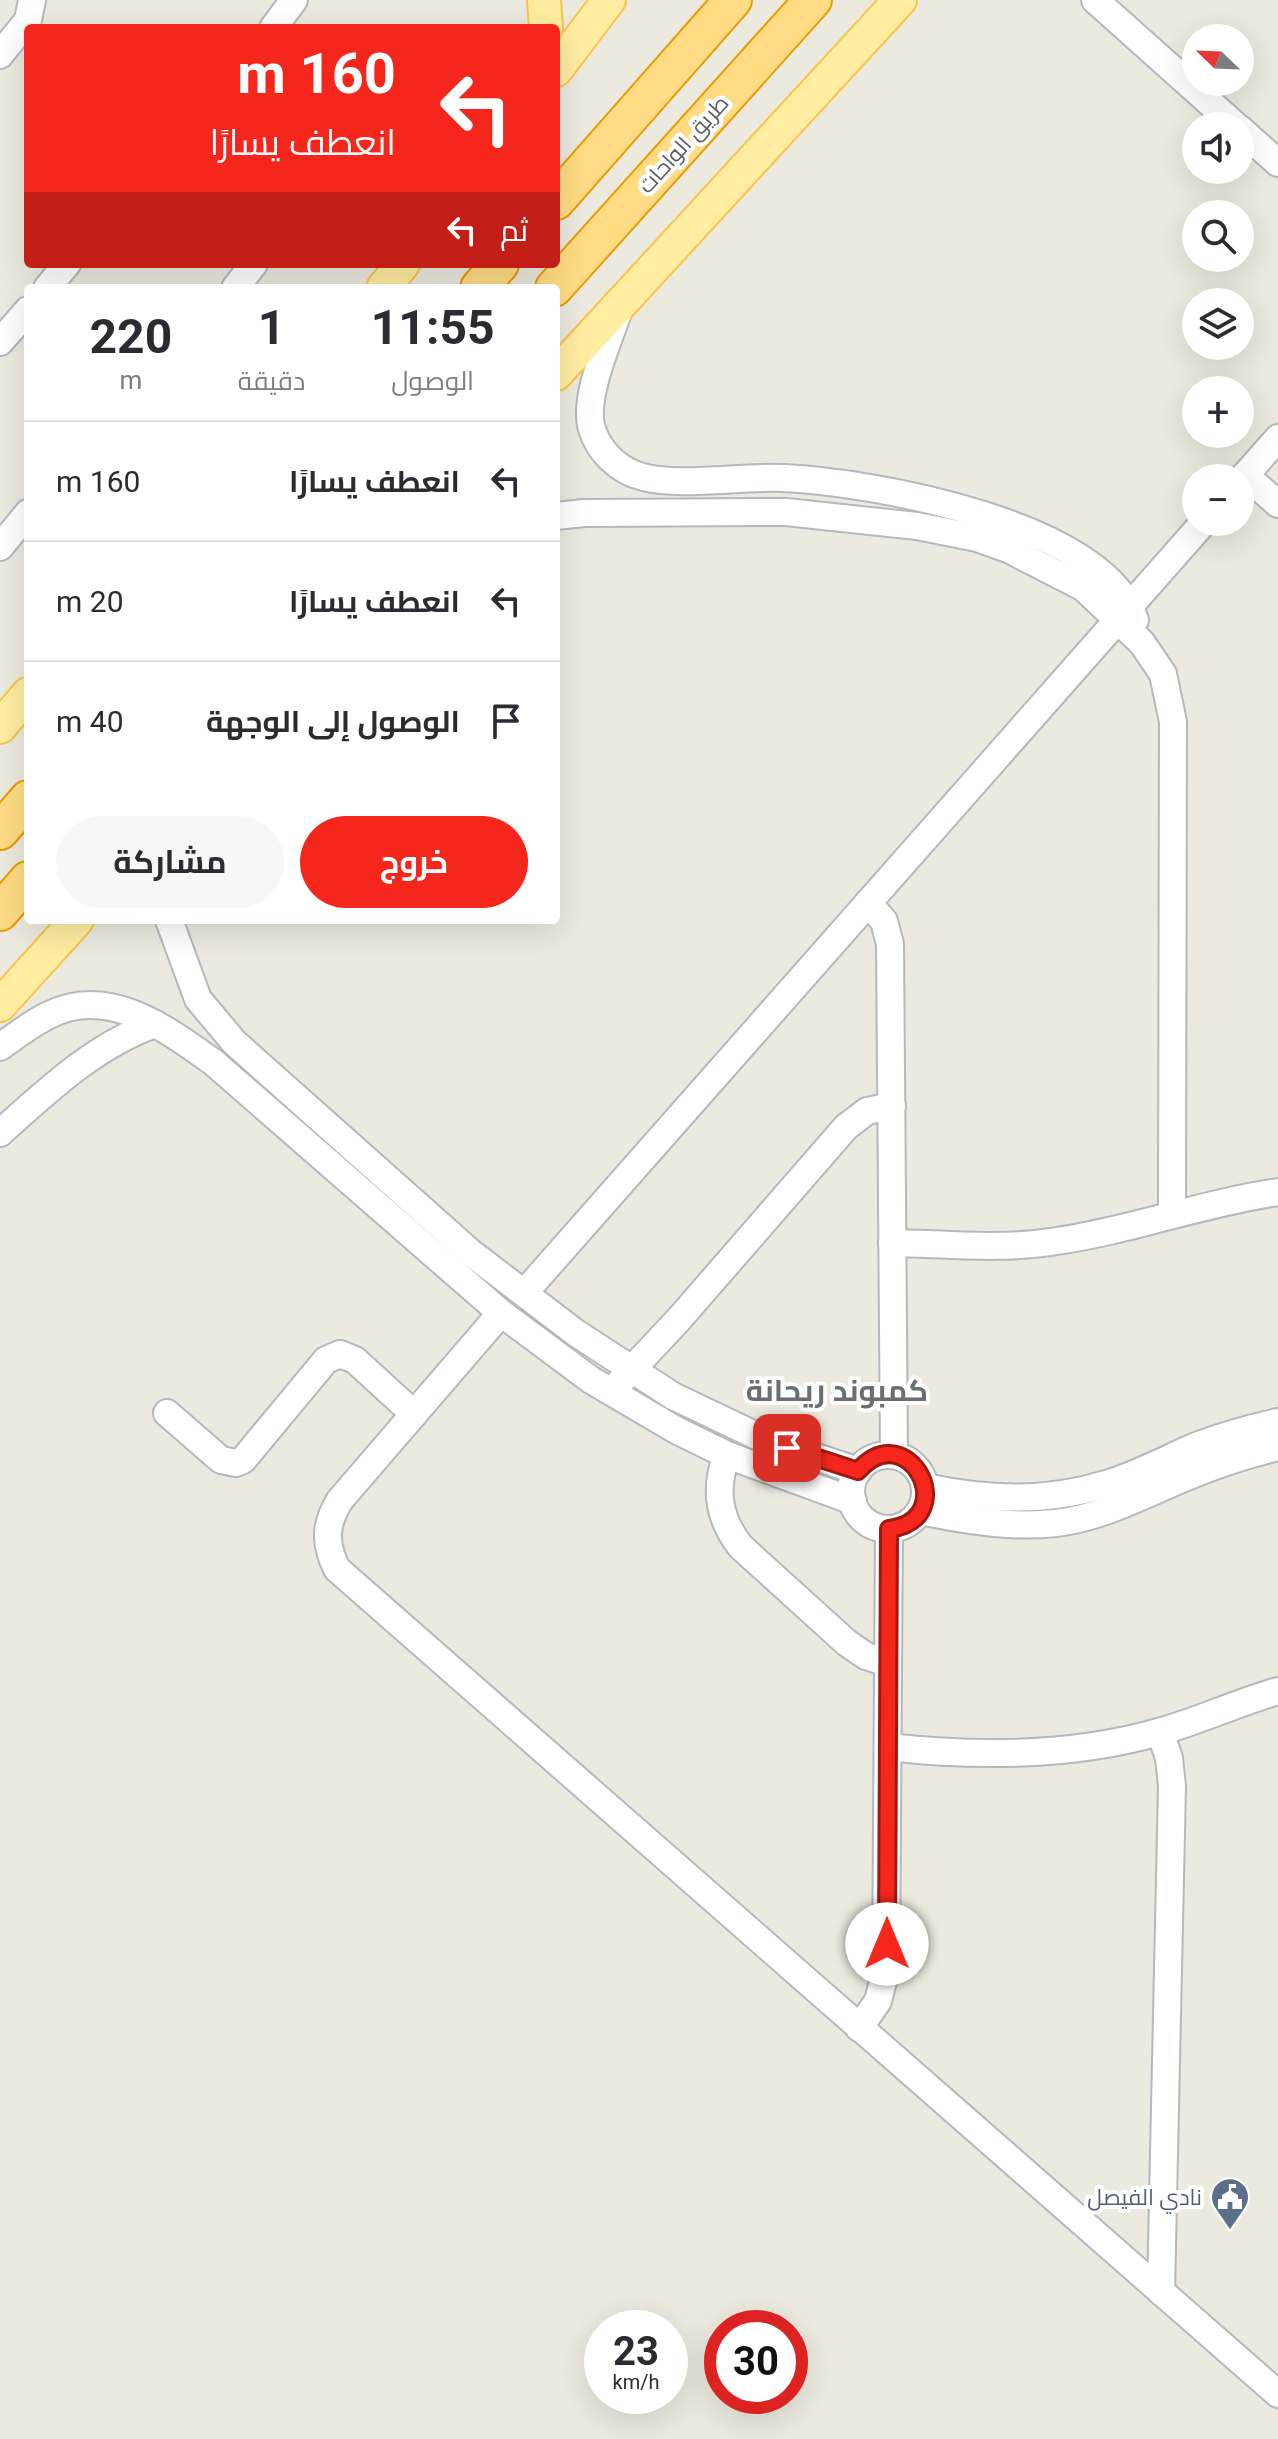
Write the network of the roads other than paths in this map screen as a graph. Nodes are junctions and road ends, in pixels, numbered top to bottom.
1 (32, 0) edge
2 (294, 0) edge
3 (544, 0) edge
4 (609, 0) edge
5 (733, 0) edge
6 (813, 0) edge
7 (900, 0) edge
8 (1095, 0) edge
9 (25, 24) edge
10 (276, 24) edge
11 (546, 24) edge
12 (24, 25) edge
13 (0, 55) edge
14 (560, 65) edge
15 (1220, 112) edge
16 (1254, 142) edge
17 (1278, 163) edge
18 (560, 196) edge
19 (64, 268) edge
20 (251, 268) edge
21 (400, 268) edge
22 (496, 268) edge
23 (50, 284) edge
24 (238, 284) edge
25 (386, 284) edge
26 (482, 284) edge
27 (558, 284) edge
28 (623, 298) junction
29 (24, 315) edge
30 (0, 342) edge
31 (560, 369) edge
32 (1278, 438) edge
33 (1254, 465) edge
34 (1254, 486) edge
35 (1278, 504) edge
36 (560, 516) edge
37 (24, 518) edge
38 (980, 527) junction
39 (1192, 536) edge
40 (0, 547) edge
41 (1123, 613) junction
42 (24, 699) edge
43 (0, 727) edge
44 (24, 804) edge
45 (0, 831) edge
46 (24, 885) edge
47 (868, 903) junction
48 (0, 912) edge
49 (73, 924) edge
50 (170, 924) edge
51 (0, 1005) edge
52 (155, 1024) junction
53 (0, 1047) edge
54 (892, 1106) junction
55 (0, 1133) edge
56 (352, 1165) junction
57 (1278, 1192) edge
58 (1172, 1213) junction
59 (892, 1243) junction
60 (470, 1252) junction
61 (453, 1272) junction
62 (525, 1292) junction
63 (501, 1313) junction
64 (631, 1370) junction
65 (610, 1392) junction
66 (167, 1413) dead end
67 (414, 1414) junction
68 (1278, 1422) edge
69 (1278, 1447) edge
70 (727, 1455) junction
71 (894, 1455) junction
72 (858, 1471) junction
73 (923, 1499) junction
74 (853, 1501) junction
75 (889, 1529) junction
76 (887, 1663) junction
77 (1278, 1691) edge
78 (1160, 1732) junction
79 (888, 1747) junction
80 (859, 2028) junction
81 (1161, 2292) junction
82 (1278, 2394) edge

1 - 9 street
2 - 10 street
3 - 11 main road
4 - 14 main road
5 - 18 highway
6 - 27 highway, طريق الواحات
7 - 28 main road
8 - 15 street
12 - 13 street
16 - 17 street
19 - 23 street
20 - 24 street
21 - 25 main road
22 - 26 highway
28 - 31 main road
28 - 38 street
29 - 30 street
32 - 33 street
34 - 35 street
36 - 38 street
37 - 40 street
38 - 41 street
39 - 41 street
41 - 47 street
41 - 58 street
42 - 43 main road
44 - 45 highway
46 - 48 highway
47 - 54 street
47 - 62 street
49 - 51 main road
50 - 56 street
52 - 53 street
52 - 55 street
52 - 56 street
54 - 59 street
54 - 64 street
56 - 60 street
56 - 61 street
57 - 58 street
58 - 59 street
59 - 71 street
60 - 61 street
60 - 62 street
61 - 63 street
62 - 64 street
63 - 65 street
63 - 67 street
64 - 65 street
64 - 72 street
65 - 70 street
66 - 67 street
67 - 80 street
68 - 73 street
69 - 73 street
70 - 74 street
70 - 76 street
71 - 72 street
71 - 73 street
72 - 74 street
73 - 75 street
74 - 75 street
75 - 76 street
76 - 79 street
77 - 78 street
78 - 79 street
78 - 81 street
79 - 80 street
80 - 81 street
81 - 82 street

